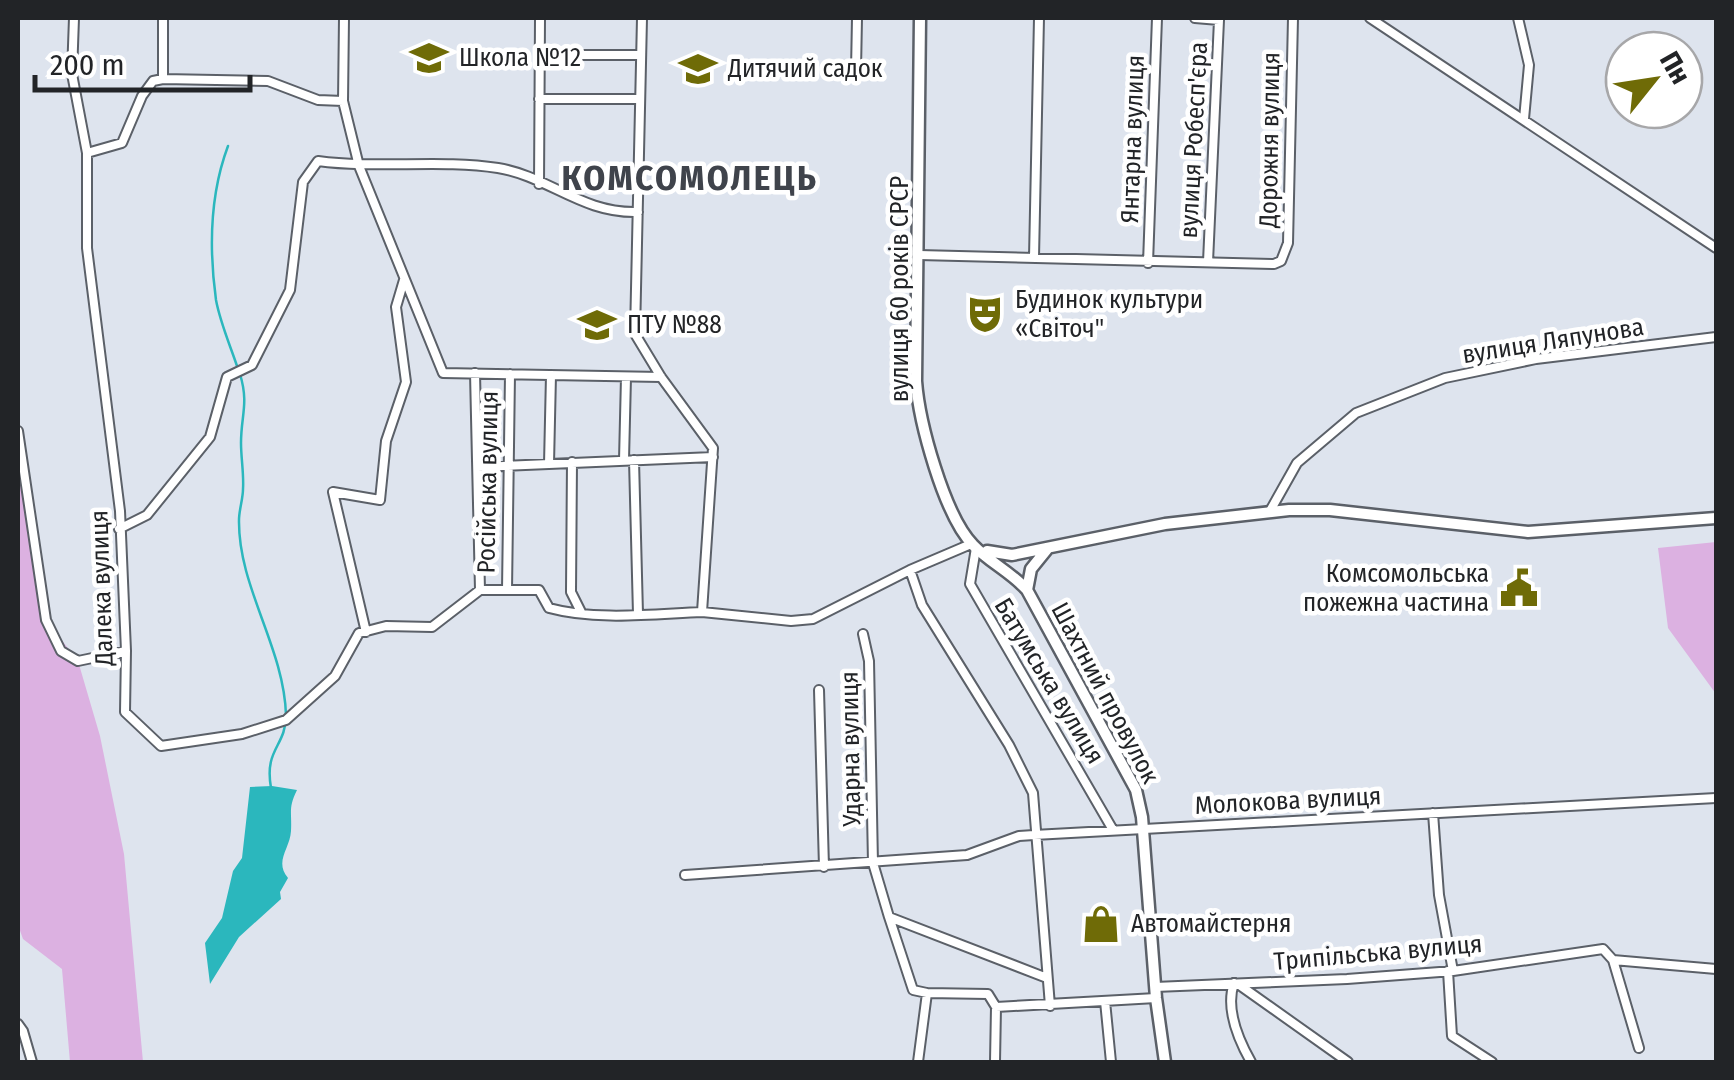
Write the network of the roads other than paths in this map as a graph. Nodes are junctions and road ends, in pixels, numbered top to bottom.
1 (74, 18) edge
2 (163, 18) edge
3 (344, 18) edge
4 (540, 18) edge
5 (642, 18) edge
6 (857, 18) edge
7 (920, 18) edge
8 (1039, 18) edge
9 (1158, 18) edge
10 (1196, 18) edge
11 (1293, 18) edge
12 (1370, 18) edge
13 (1518, 18) edge
14 (540, 55) junction
15 (641, 55) junction
16 (856, 70) dead end
17 (163, 79) junction
18 (540, 99) junction
19 (640, 99) junction
20 (343, 101) junction
21 (1524, 120) junction
22 (87, 153) junction
23 (359, 166) junction
24 (539, 184) junction
25 (638, 212) junction
26 (1716, 248) edge
27 (920, 255) junction
28 (1034, 258) junction
29 (1208, 262) junction
30 (1148, 263) junction
31 (404, 280) junction
32 (1716, 337) edge
33 (475, 374) junction
34 (510, 374) junction
35 (550, 375) junction
36 (626, 377) junction
37 (661, 378) junction
38 (18, 430) edge
39 (713, 457) junction
40 (629, 460) junction
41 (572, 462) junction
42 (549, 464) junction
43 (509, 466) junction
44 (478, 467) junction
45 (1270, 512) junction
46 (1716, 518) edge
47 (120, 529) junction
48 (974, 546) junction
49 (1048, 548) junction
50 (910, 570) junction
51 (480, 590) junction
52 (507, 590) junction
53 (1027, 590) junction
54 (581, 612) junction
55 (702, 612) junction
56 (638, 614) junction
57 (366, 632) junction
58 (863, 634) dead end
59 (126, 651) junction
60 (819, 690) dead end
61 (1716, 798) edge
62 (1433, 813) junction
63 (1144, 829) junction
64 (1114, 830) junction
65 (1034, 835) junction
66 (874, 863) junction
67 (824, 866) junction
68 (684, 874) dead end
69 (889, 918) junction
70 (1613, 960) junction
71 (1716, 969) edge
72 (1450, 971) junction
73 (1047, 978) junction
74 (1236, 983) junction
75 (1155, 992) junction
76 (927, 993) junction
77 (1105, 1001) junction
78 (1050, 1006) junction
79 (996, 1008) junction
80 (18, 1024) edge
81 (1639, 1048) dead end
82 (32, 1062) edge
83 (918, 1062) edge
84 (995, 1062) edge
85 (1111, 1062) edge
86 (1165, 1062) edge
87 (1252, 1062) edge
88 (1348, 1062) edge
89 (1492, 1062) edge

1 - 22 street, Далека вулиця
2 - 17 street
3 - 20 street
4 - 14 street
5 - 15 street
6 - 16 street
7 - 27 street, вулиця 60 років СРСР
8 - 28 street
9 - 30 street, Янтарна вулиця
10 - 29 street, вулиця Робесп'єра
11 - 29 street, Дорожня вулиця
12 - 21 street
13 - 21 street
14 - 15 street
14 - 18 street
15 - 19 street
17 - 20 street
17 - 22 street
18 - 19 street
18 - 24 street
19 - 25 street
20 - 23 street
21 - 26 street
22 - 47 street, Далека вулиця
23 - 24 street
23 - 31 street
23 - 47 street
24 - 25 street
25 - 37 street
27 - 28 street
27 - 48 street, вулиця 60 років СРСР
28 - 30 street
29 - 30 street
31 - 33 street
31 - 57 street
32 - 45 street, вулиця Ляпунова
33 - 34 street
33 - 44 street
34 - 35 street
34 - 43 street, Російська вулиця
35 - 36 street
35 - 42 street
36 - 37 street
36 - 40 street
37 - 39 street
38 - 59 street
39 - 40 street
39 - 55 street
40 - 41 street
40 - 56 street
41 - 42 street
41 - 54 street
42 - 43 street
43 - 44 street
43 - 52 street, Російська вулиця
44 - 51 street
45 - 46 street
45 - 49 street
47 - 59 street, Далека вулиця
48 - 49 street
48 - 50 street
48 - 53 street, Шахтний провулок
48 - 64 street, Батумська вулиця
49 - 53 street
50 - 55 street
50 - 65 street
51 - 52 street
51 - 57 street
52 - 54 street
53 - 63 street, Шахтний провулок
54 - 56 street
55 - 56 street
57 - 59 street, Далека вулиця
58 - 66 street, Ударна вулиця
60 - 67 street, Ударна вулиця
61 - 62 street, Молокова вулиця
62 - 63 street, Молокова вулиця
62 - 72 street
63 - 64 street, Молокова вулиця
63 - 75 street, Шахтний провулок
64 - 65 street, Молокова вулиця
65 - 66 street, Молокова вулиця
65 - 73 street
66 - 67 street, Молокова вулиця
66 - 69 street, Ударна вулиця
67 - 68 street, Молокова вулиця
69 - 73 street
69 - 76 street, Ударна вулиця
70 - 71 street
70 - 72 street, Трипільська вулиця
70 - 81 street
72 - 74 street, Трипільська вулиця
72 - 89 street
73 - 78 street
74 - 75 street, Трипільська вулиця
74 - 87 street
74 - 88 street
75 - 77 street, Трипільська вулиця
75 - 86 street, Шахтний провулок
76 - 79 street
76 - 83 street
77 - 78 street, Трипільська вулиця
77 - 85 street
78 - 79 street, Трипільська вулиця
79 - 84 street
80 - 82 street

